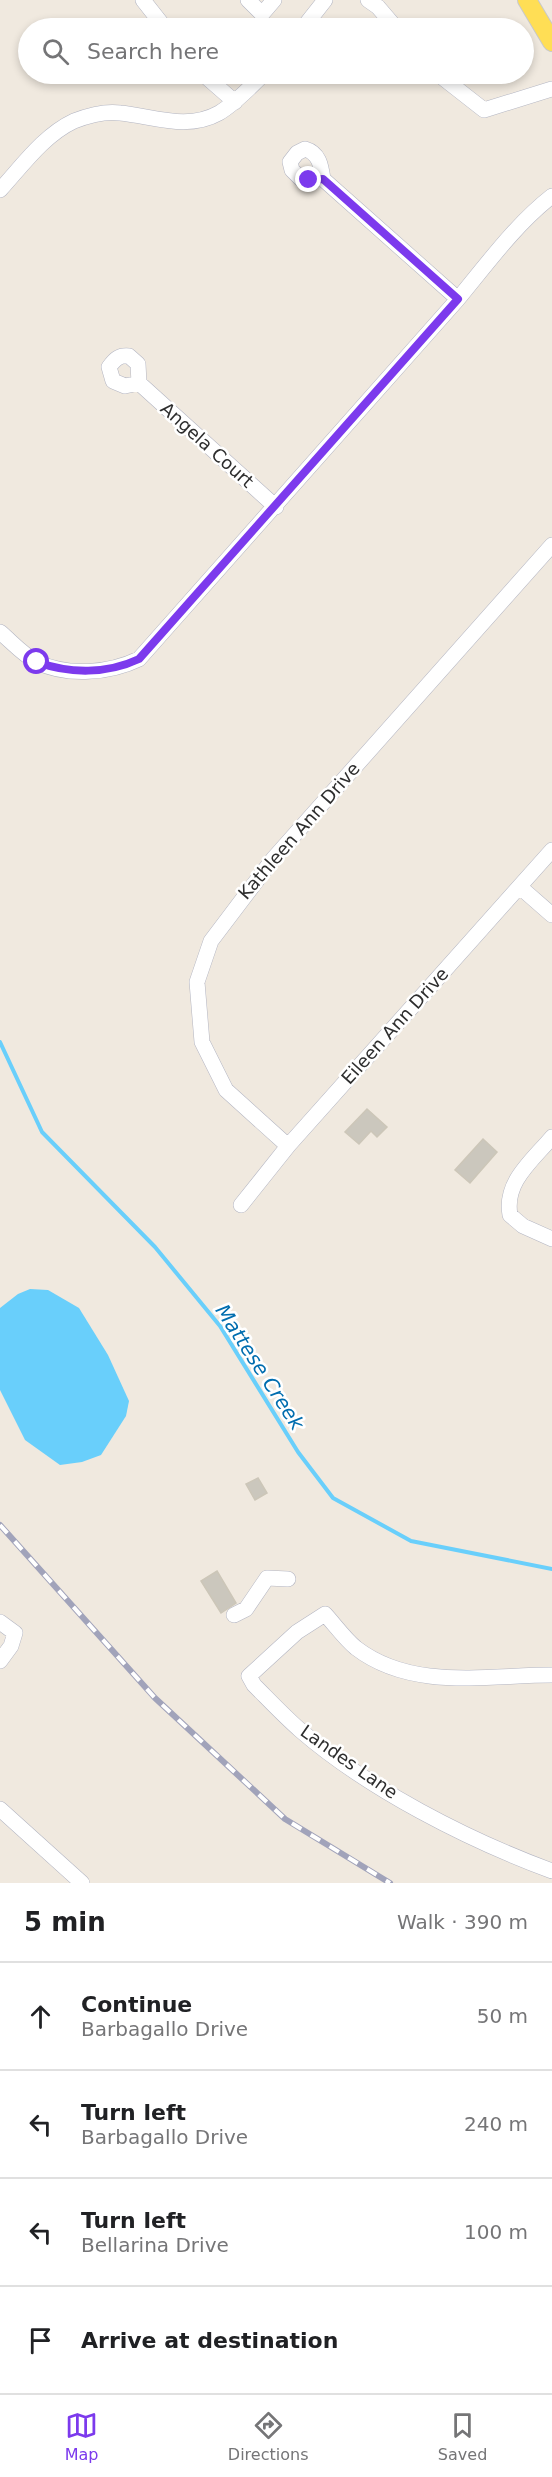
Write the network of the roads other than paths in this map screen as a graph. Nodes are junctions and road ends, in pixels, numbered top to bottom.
1 (143, 0) edge
2 (248, 0) edge
3 (274, 0) edge
4 (325, 0) edge
5 (369, 0) edge
6 (527, 0) edge
7 (157, 18) edge
8 (311, 18) edge
9 (387, 18) edge
10 (552, 42) edge
11 (214, 84) edge
12 (254, 84) edge
13 (451, 84) edge
14 (552, 89) edge
15 (235, 102) junction
16 (323, 179) dead end
17 (0, 190) edge
18 (552, 196) edge
19 (458, 299) junction
20 (139, 383) dead end
21 (276, 507) junction
22 (552, 544) edge
23 (0, 632) edge
24 (552, 850) edge
25 (520, 887) junction
26 (552, 915) edge
27 (552, 1137) edge
28 (288, 1146) junction
29 (241, 1205) dead end
30 (552, 1239) edge
31 (288, 1579) dead end
32 (234, 1615) dead end
33 (0, 1622) edge
34 (0, 1661) edge
35 (552, 1675) edge
36 (0, 1809) edge
37 (552, 1871) edge
38 (82, 1883) edge

1 - 7 street
2 - 3 street
4 - 8 street
5 - 9 street
6 - 10 main road
11 - 15 street
12 - 15 street
13 - 14 street
15 - 17 street
16 - 19 street
18 - 19 street
19 - 21 street
20 - 21 street, Angela Court
21 - 23 street
22 - 28 street, Kathleen Ann Drive
24 - 25 street, Eileen Ann Drive
25 - 26 street
25 - 28 street, Eileen Ann Drive
27 - 30 street
28 - 29 street, Eileen Ann Drive
31 - 32 street
33 - 34 street
35 - 37 street, Landes Lane
36 - 38 street

